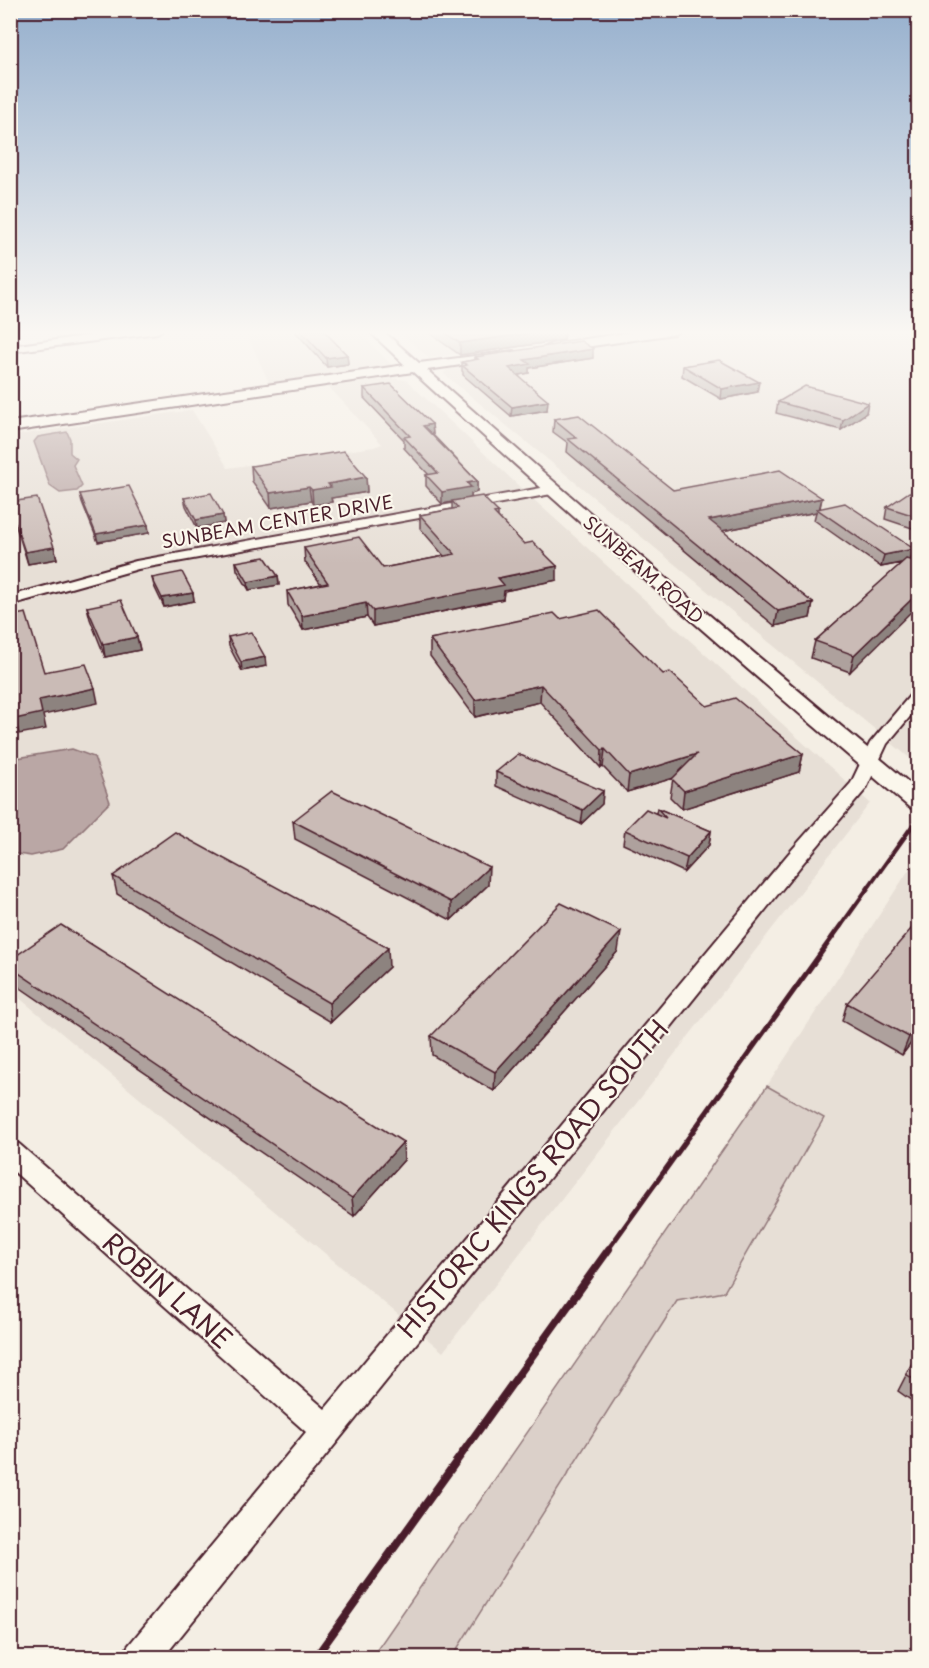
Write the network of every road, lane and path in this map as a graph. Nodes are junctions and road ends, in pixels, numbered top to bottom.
1 (142, 408) edge
2 (460, 408) edge
3 (10, 427) edge
4 (552, 490) junction
5 (10, 601) edge
6 (918, 697) edge
7 (870, 763) junction
8 (918, 802) edge
9 (10, 1152) edge
10 (325, 1429) junction
11 (140, 1658) edge

1 - 3 street
2 - 4 street, SUNBEAM ROAD
4 - 5 street, SUNBEAM CENTER DRIVE
4 - 7 street, SUNBEAM ROAD
6 - 7 street, HISTORIC KINGS ROAD SOUTH
7 - 8 street, SUNBEAM ROAD
7 - 10 street, HISTORIC KINGS ROAD SOUTH
9 - 10 street, ROBIN LANE
10 - 11 street, HISTORIC KINGS ROAD SOUTH

